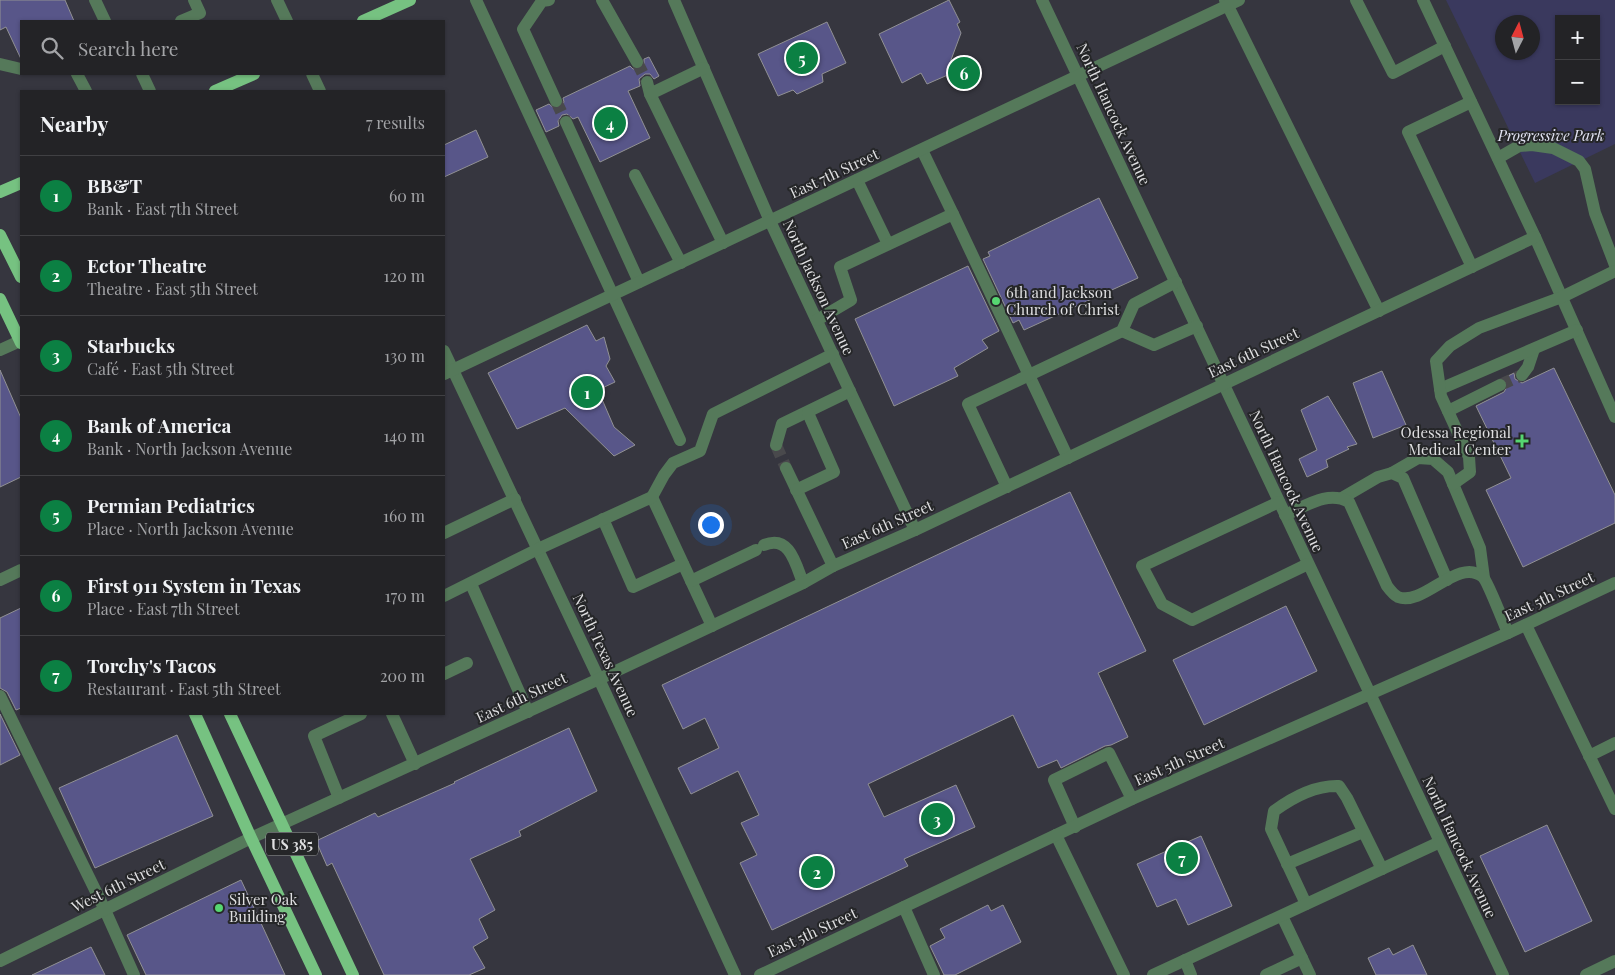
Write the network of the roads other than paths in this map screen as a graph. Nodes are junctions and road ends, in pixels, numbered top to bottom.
1 (95, 0) edge
2 (194, 0) edge
3 (277, 0) edge
4 (410, 0) edge
5 (476, 0) edge
6 (544, 0) edge
7 (602, 0) edge
8 (674, 0) edge
9 (1042, 0) edge
10 (1356, 0) edge
11 (1423, 0) edge
12 (1231, 2) edge
13 (392, 4) edge
14 (105, 20) edge
15 (183, 20) edge
16 (287, 20) edge
17 (365, 20) edge
18 (1445, 46) junction
19 (637, 62) tunnel mouth
20 (0, 64) edge
21 (704, 68) junction
22 (20, 69) edge
23 (78, 75) edge
24 (142, 75) edge
25 (252, 75) edge
26 (312, 75) edge
27 (1078, 76) junction
28 (85, 90) edge
29 (150, 90) edge
30 (216, 90) edge
31 (320, 90) edge
32 (556, 101) tunnel mouth
33 (1471, 102) junction
34 (566, 122) tunnel mouth
35 (922, 150) junction
36 (1498, 158) junction
37 (635, 175) dead end
38 (857, 180) junction
39 (20, 182) edge
40 (0, 192) edge
41 (953, 214) junction
42 (770, 221) junction
43 (0, 235) edge
44 (1535, 237) junction
45 (723, 243) junction
46 (888, 244) junction
47 (681, 263) junction
48 (1615, 265) edge
49 (1472, 267) junction
50 (1615, 271) edge
51 (20, 275) edge
52 (639, 282) junction
53 (1176, 282) junction
54 (613, 295) junction
55 (1562, 297) junction
56 (0, 299) edge
57 (1379, 311) junction
58 (817, 320) junction
59 (1197, 326) junction
60 (1577, 330) junction
61 (1122, 331) junction
62 (20, 340) edge
63 (20, 342) edge
64 (1534, 349) junction
65 (0, 350) edge
66 (833, 354) junction
67 (445, 356) edge
68 (448, 372) edge
69 (1030, 374) junction
70 (1522, 375) tunnel mouth
71 (1224, 384) junction
72 (1500, 385) tunnel mouth
73 (1440, 389) junction
74 (850, 391) junction
75 (1448, 411) junction
76 (808, 412) junction
77 (1615, 417) edge
78 (680, 440) dead end
79 (776, 445) dead end
80 (1068, 458) junction
81 (786, 468) tunnel mouth
82 (1392, 473) junction
83 (1453, 484) junction
84 (1007, 486) junction
85 (796, 490) junction
86 (652, 497) junction
87 (1342, 498) junction
88 (514, 500) junction
89 (1279, 502) junction
90 (1285, 515) junction
91 (603, 519) junction
92 (915, 530) junction
93 (445, 533) edge
94 (538, 549) junction
95 (683, 564) junction
96 (1308, 564) junction
97 (833, 566) junction
98 (20, 570) edge
99 (1484, 578) junction
100 (0, 580) edge
101 (1447, 580) junction
102 (691, 581) junction
103 (1615, 582) edge
104 (804, 583) junction
105 (471, 584) junction
106 (445, 596) edge
107 (1526, 625) junction
108 (712, 626) junction
109 (1508, 633) junction
110 (467, 663) dead end
111 (445, 674) edge
112 (599, 679) junction
113 (1370, 695) junction
114 (0, 696) edge
115 (528, 712) junction
116 (195, 715) edge
117 (230, 715) edge
118 (359, 715) edge
119 (392, 715) edge
120 (1615, 743) edge
121 (1589, 756) junction
122 (415, 764) junction
123 (339, 798) junction
124 (1132, 799) junction
125 (1615, 809) edge
126 (282, 824) junction
127 (1075, 827) junction
128 (1363, 832) junction
129 (1056, 835) junction
130 (251, 838) junction
131 (1440, 842) junction
132 (1287, 864) junction
133 (1382, 869) junction
134 (1306, 904) junction
135 (904, 907) junction
136 (105, 910) junction
137 (1282, 916) junction
138 (1302, 958) junction
139 (1185, 960) junction
140 (0, 961) edge
141 (1615, 961) edge
142 (134, 975) edge
143 (316, 975) edge
144 (353, 975) edge
145 (734, 975) edge
146 (760, 975) edge
147 (934, 975) edge
148 (1124, 975) edge
149 (1153, 975) edge
150 (1191, 975) edge
151 (1266, 975) edge
152 (1310, 975) edge
153 (1503, 975) edge
154 (1586, 975) edge

1 - 14 street
2 - 15 street
3 - 16 street
4 - 13 main road
5 - 54 street
6 - 32 street
7 - 19 street
8 - 21 street, North Jackson Avenue
9 - 27 street, North Hancock Avenue
10 - 18 street
11 - 18 street
12 - 27 street, East 7th Street
12 - 57 street
13 - 17 main road
18 - 33 street
20 - 22 street
21 - 42 street, North Jackson Avenue
21 - 45 street
23 - 28 street
24 - 29 street
25 - 30 main road
26 - 31 street
27 - 35 street, East 7th Street
27 - 53 street, North Hancock Avenue
33 - 36 street
33 - 49 street
34 - 52 street
35 - 38 street, East 7th Street
35 - 41 street
36 - 44 street
36 - 48 street
37 - 47 street
38 - 42 street, East 7th Street
38 - 46 street
39 - 40 main road
41 - 46 street
41 - 69 street
42 - 45 street, East 7th Street
42 - 58 street, North Jackson Avenue
43 - 51 main road
44 - 49 street, East 6th Street
44 - 55 street
45 - 47 street, East 7th Street
46 - 58 street
47 - 52 street, East 7th Street
49 - 57 street, East 6th Street
50 - 55 street
52 - 54 street, East 7th Street
53 - 59 street, North Hancock Avenue
53 - 61 street
54 - 68 street, East 7th Street
54 - 78 street
55 - 60 street
55 - 73 street
56 - 62 main road
57 - 71 street, East 6th Street
58 - 66 street, North Jackson Avenue
59 - 61 street
59 - 71 street, North Hancock Avenue
60 - 64 street
60 - 77 street
61 - 69 street
63 - 65 street
64 - 70 street
64 - 73 street
66 - 74 street, North Jackson Avenue
66 - 86 street
67 - 68 street, North Texas Avenue
68 - 88 street, North Texas Avenue
69 - 80 street
69 - 84 street
71 - 80 street, East 6th Street
71 - 89 street, North Hancock Avenue
72 - 75 street
73 - 75 street
74 - 76 street
74 - 92 street, North Jackson Avenue
75 - 83 street
76 - 79 street
76 - 85 street
80 - 84 street, East 6th Street
81 - 85 street
82 - 83 street
82 - 87 street
82 - 101 street
83 - 99 street
84 - 92 street, East 6th Street
85 - 97 street
86 - 91 street
86 - 95 street
87 - 90 street
87 - 101 street
88 - 93 street
88 - 94 street, North Texas Avenue
89 - 90 street, North Hancock Avenue
89 - 96 street
90 - 96 street, North Hancock Avenue
91 - 94 street
91 - 95 street
92 - 97 street, East 6th Street
94 - 105 street
94 - 112 street, North Texas Avenue
95 - 102 street
96 - 113 street, North Hancock Avenue
97 - 104 street, East 6th Street
98 - 100 street
99 - 101 street
99 - 109 street
102 - 104 street
102 - 108 street
103 - 107 street, East 5th Street
104 - 108 street, East 6th Street
105 - 106 street
105 - 115 street
107 - 109 street, East 5th Street
107 - 121 street
108 - 112 street, East 6th Street
109 - 113 street, East 5th Street
110 - 111 street
112 - 115 street, East 6th Street
112 - 145 street, North Texas Avenue
113 - 124 street, East 5th Street
113 - 131 street, North Hancock Avenue
114 - 136 street
115 - 122 street, East 6th Street
116 - 130 main road, US 385
117 - 126 main road, US 385
118 - 123 street
119 - 122 street
120 - 121 street
121 - 125 street
122 - 123 street, East 6th Street
123 - 126 street, East 6th Street
124 - 127 street, East 5th Street
124 - 127 street
126 - 130 street, East 6th Street
126 - 144 main road, US 385
127 - 129 street, East 5th Street
128 - 132 street
128 - 132 street
128 - 133 street
129 - 135 street, East 5th Street
129 - 148 street
130 - 136 street, West 6th Street
130 - 143 main road, US 385
131 - 133 street
131 - 153 street, North Hancock Avenue
132 - 134 street
133 - 134 street
134 - 137 street
135 - 146 street, East 5th Street
135 - 147 street
136 - 140 street, West 6th Street
136 - 142 street
137 - 138 street
137 - 139 street
138 - 151 street
138 - 152 street
139 - 149 street
139 - 150 street
141 - 154 street

